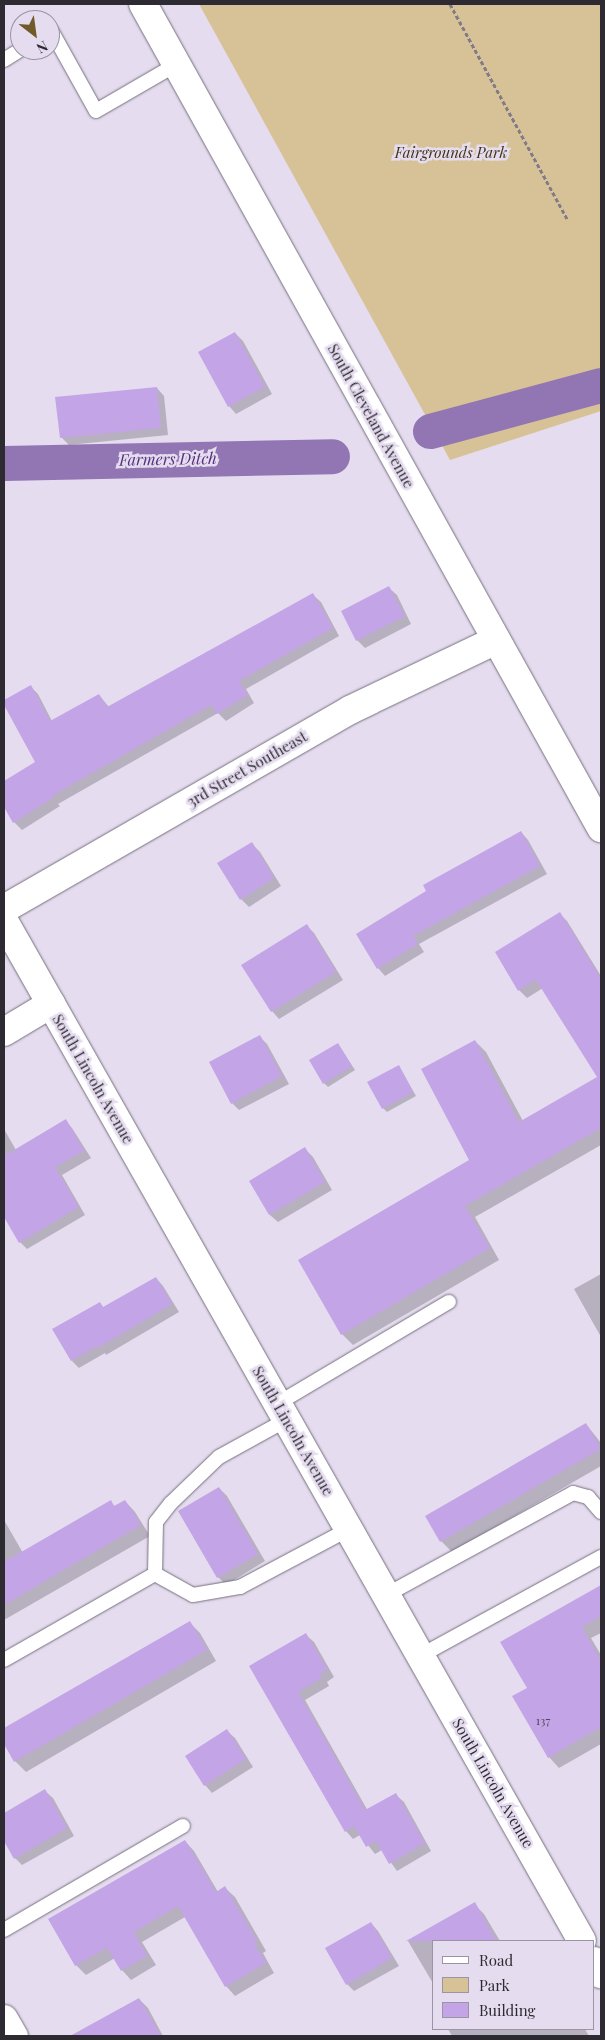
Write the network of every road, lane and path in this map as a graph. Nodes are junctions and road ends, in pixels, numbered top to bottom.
1 (143, 4) edge
2 (450, 4) edge
3 (60, 46) edge
4 (177, 64) junction
5 (567, 219) dead end
6 (496, 640) junction
7 (601, 828) edge
8 (4, 909) edge
9 (4, 921) edge
10 (51, 1004) junction
11 (4, 1032) edge
12 (449, 1302) dead end
13 (282, 1412) junction
14 (601, 1512) edge
15 (348, 1529) junction
16 (601, 1558) edge
17 (155, 1574) junction
18 (386, 1595) junction
19 (420, 1656) junction
20 (4, 1660) edge
21 (183, 1826) dead end
22 (4, 1930) edge
23 (581, 1940) edge
24 (595, 1963) edge
25 (601, 1974) edge
26 (4, 2018) edge
27 (14, 2036) edge

1 - 4 main road, South Cleveland Avenue
2 - 5 path
3 - 4 lane
4 - 6 main road, South Cleveland Avenue
6 - 7 main road, South Cleveland Avenue
6 - 8 main road, 3rd Street Southeast
9 - 10 main road, South Lincoln Avenue
10 - 11 main road
10 - 13 main road, South Lincoln Avenue
12 - 13 lane
13 - 15 main road, South Lincoln Avenue
13 - 17 lane
14 - 18 lane
15 - 17 lane
15 - 18 main road, South Lincoln Avenue
16 - 19 lane
17 - 20 lane
18 - 19 main road, South Lincoln Avenue
19 - 23 main road, South Lincoln Avenue
21 - 22 lane
24 - 25 main road
26 - 27 main road

